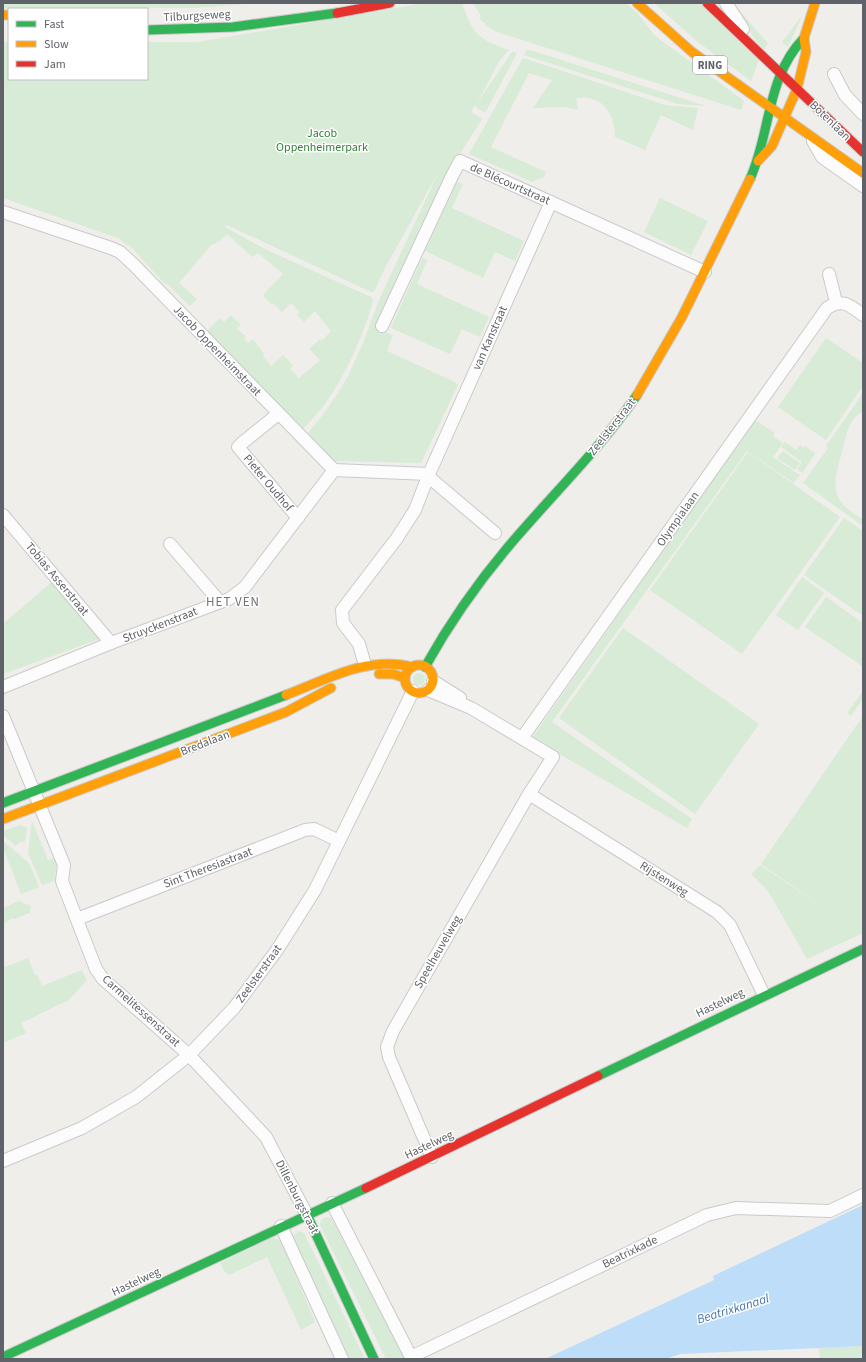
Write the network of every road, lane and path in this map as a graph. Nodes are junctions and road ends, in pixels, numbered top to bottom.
1 (390, 3) edge
2 (637, 3) edge
3 (707, 3) edge
4 (726, 3) edge
5 (815, 3) edge
6 (148, 30) edge
7 (804, 38) junction
8 (755, 49) junction
9 (781, 74) junction
10 (834, 74) dead end
11 (796, 89) junction
12 (770, 107) junction
13 (863, 114) edge
14 (786, 118) junction
15 (810, 135) junction
16 (863, 152) edge
17 (758, 161) junction
18 (863, 173) edge
19 (863, 186) edge
20 (550, 202) junction
21 (3, 212) edge
22 (706, 272) junction
23 (829, 274) dead end
24 (836, 302) junction
25 (863, 315) edge
26 (382, 326) dead end
27 (278, 414) junction
28 (334, 470) junction
29 (429, 474) junction
30 (3, 515) edge
31 (298, 518) junction
32 (495, 533) dead end
33 (170, 544) dead end
34 (220, 602) junction
35 (111, 643) junction
36 (364, 665) junction
37 (425, 666) junction
38 (412, 667) junction
39 (405, 678) junction
40 (431, 685) junction
41 (3, 687) edge
42 (413, 692) junction
43 (279, 698) junction
44 (286, 712) junction
45 (3, 716) edge
46 (522, 738) junction
47 (35, 792) junction
48 (529, 794) junction
49 (3, 803) edge
50 (41, 806) junction
51 (3, 819) edge
52 (339, 841) junction
53 (77, 919) junction
54 (863, 949) edge
55 (764, 995) junction
56 (189, 1055) junction
57 (432, 1157) junction
58 (3, 1161) edge
59 (863, 1195) edge
60 (332, 1203) junction
61 (307, 1215) junction
62 (281, 1226) junction
63 (3, 1357) edge
64 (412, 1358) edge
65 (342, 1359) edge
66 (374, 1359) edge

1 - 6 main road, Tilburgseweg
2 - 12 main road, RING
3 - 8 main road, Botenlaan
4 - 8 street
5 - 7 main road
7 - 9 main road, Zeelsterstraat
7 - 11 main road, Zeelsterstraat
8 - 9 main road, Botenlaan
9 - 11 main road, Botenlaan
9 - 12 main road, Zeelsterstraat
10 - 13 street
11 - 14 main road, Zeelsterstraat
11 - 16 main road, Botenlaan
12 - 14 main road, RING
12 - 17 main road, Zeelsterstraat
14 - 15 main road, Botenlaan / RING
14 - 17 main road, Zeelsterstraat
15 - 18 main road, Botenlaan / RING
15 - 19 street, Botenlaan
17 - 22 main road, Zeelsterstraat
20 - 22 street, de Blécourtstraat
20 - 26 street, de Blécourtstraat
20 - 29 street, van Kanstraat
21 - 27 street, Jacob Oppenheimstraat
22 - 37 main road, Zeelsterstraat
23 - 24 street
24 - 25 street
24 - 46 street, Olympialaan
27 - 28 street, Jacob Oppenheimstraat
27 - 31 street, Pieter Oudhof
28 - 29 street
28 - 31 street, Struyckenstraat
29 - 32 street
29 - 36 street
30 - 35 street, Tobias Asserstraat
31 - 34 street, Struyckenstraat
33 - 34 street
34 - 35 street, Struyckenstraat
35 - 41 street, Struyckenstraat
36 - 38 main road, Bredalaan
36 - 43 main road, Bredalaan
37 - 38 main road
37 - 40 main road
38 - 39 main road
39 - 42 main road
39 - 44 main road, Bredalaan
40 - 42 main road
40 - 46 street
42 - 52 street, Zeelsterstraat
43 - 44 main road
43 - 47 main road, Bredalaan
44 - 50 main road, Bredalaan
45 - 47 street, Carmelitessenstraat
46 - 48 street, Speelheuvelweg
47 - 49 main road, Bredalaan
47 - 50 street, Carmelitessenstraat
48 - 55 street, Rijstenweg
48 - 57 street, Speelheuvelweg
50 - 51 main road, Bredalaan
50 - 53 street, Carmelitessenstraat
52 - 53 street, Sint Theresiastraat
52 - 56 street, Zeelsterstraat
53 - 56 street, Carmelitessenstraat
54 - 55 main road, Hastelweg
55 - 57 main road, Hastelweg
56 - 58 street, Zeelsterstraat
56 - 61 street, Dillenburgstraat
57 - 60 main road, Hastelweg
59 - 64 street, Beatrixkade
60 - 61 main road, Hastelweg
60 - 64 street
61 - 62 main road, Hastelweg
61 - 66 main road, Dillenburgstraat
62 - 63 main road, Hastelweg
62 - 65 street

